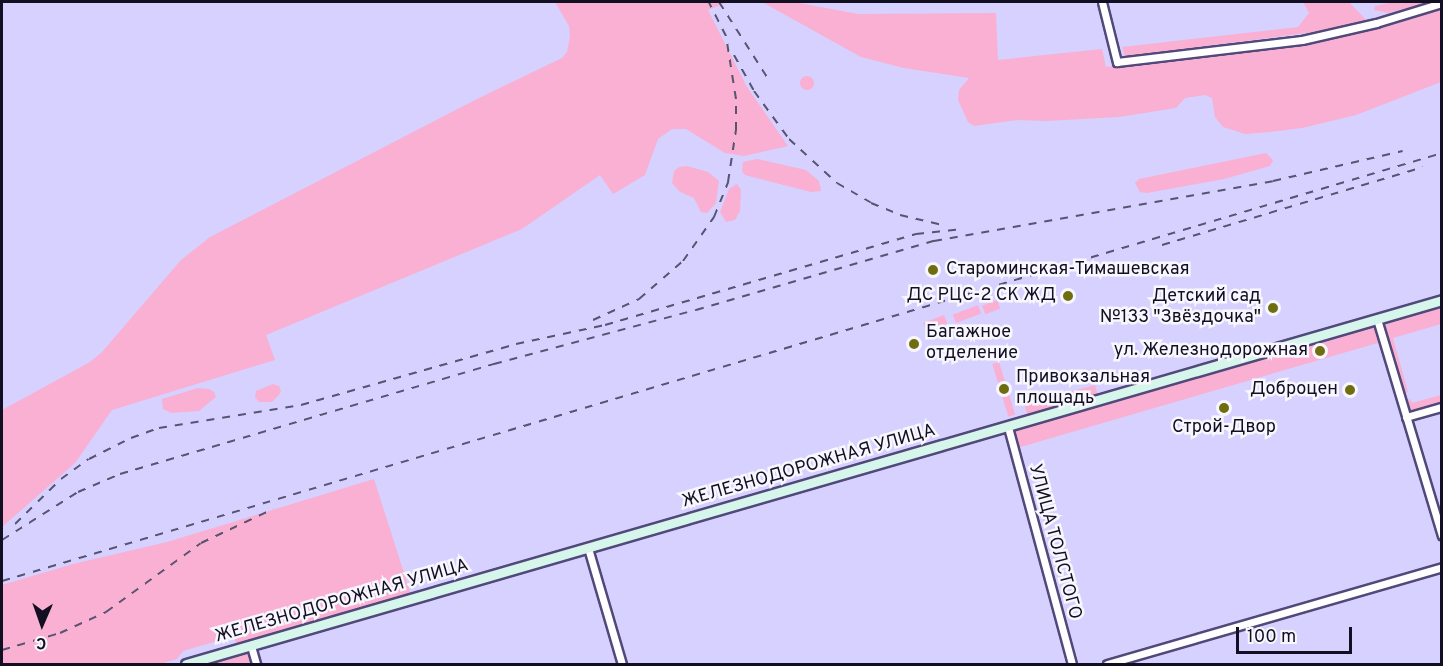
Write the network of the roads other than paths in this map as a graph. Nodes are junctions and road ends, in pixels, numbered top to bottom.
1 (1102, 2) edge
2 (1442, 3) edge
3 (1442, 300) edge
4 (1377, 319) junction
5 (1442, 407) edge
6 (1407, 417) junction
7 (1008, 427) junction
8 (1442, 535) edge
9 (588, 548) junction
10 (1442, 567) edge
11 (251, 646) junction
12 (186, 664) edge
13 (256, 664) edge
14 (622, 664) edge
15 (1072, 664) edge
16 (1107, 664) edge

1 - 2 street
3 - 4 main road, ЖЕЛЕЗНОДОРОЖНАЯ УЛИЦА
4 - 6 street
4 - 7 main road, ЖЕЛЕЗНОДОРОЖНАЯ УЛИЦА
5 - 6 street
6 - 8 street
7 - 9 main road, ЖЕЛЕЗНОДОРОЖНАЯ УЛИЦА
7 - 15 street, УЛИЦА ТОЛСТОГО
9 - 11 main road, ЖЕЛЕЗНОДОРОЖНАЯ УЛИЦА
9 - 14 street
10 - 16 street
11 - 12 main road, ЖЕЛЕЗНОДОРОЖНАЯ УЛИЦА
11 - 13 street

